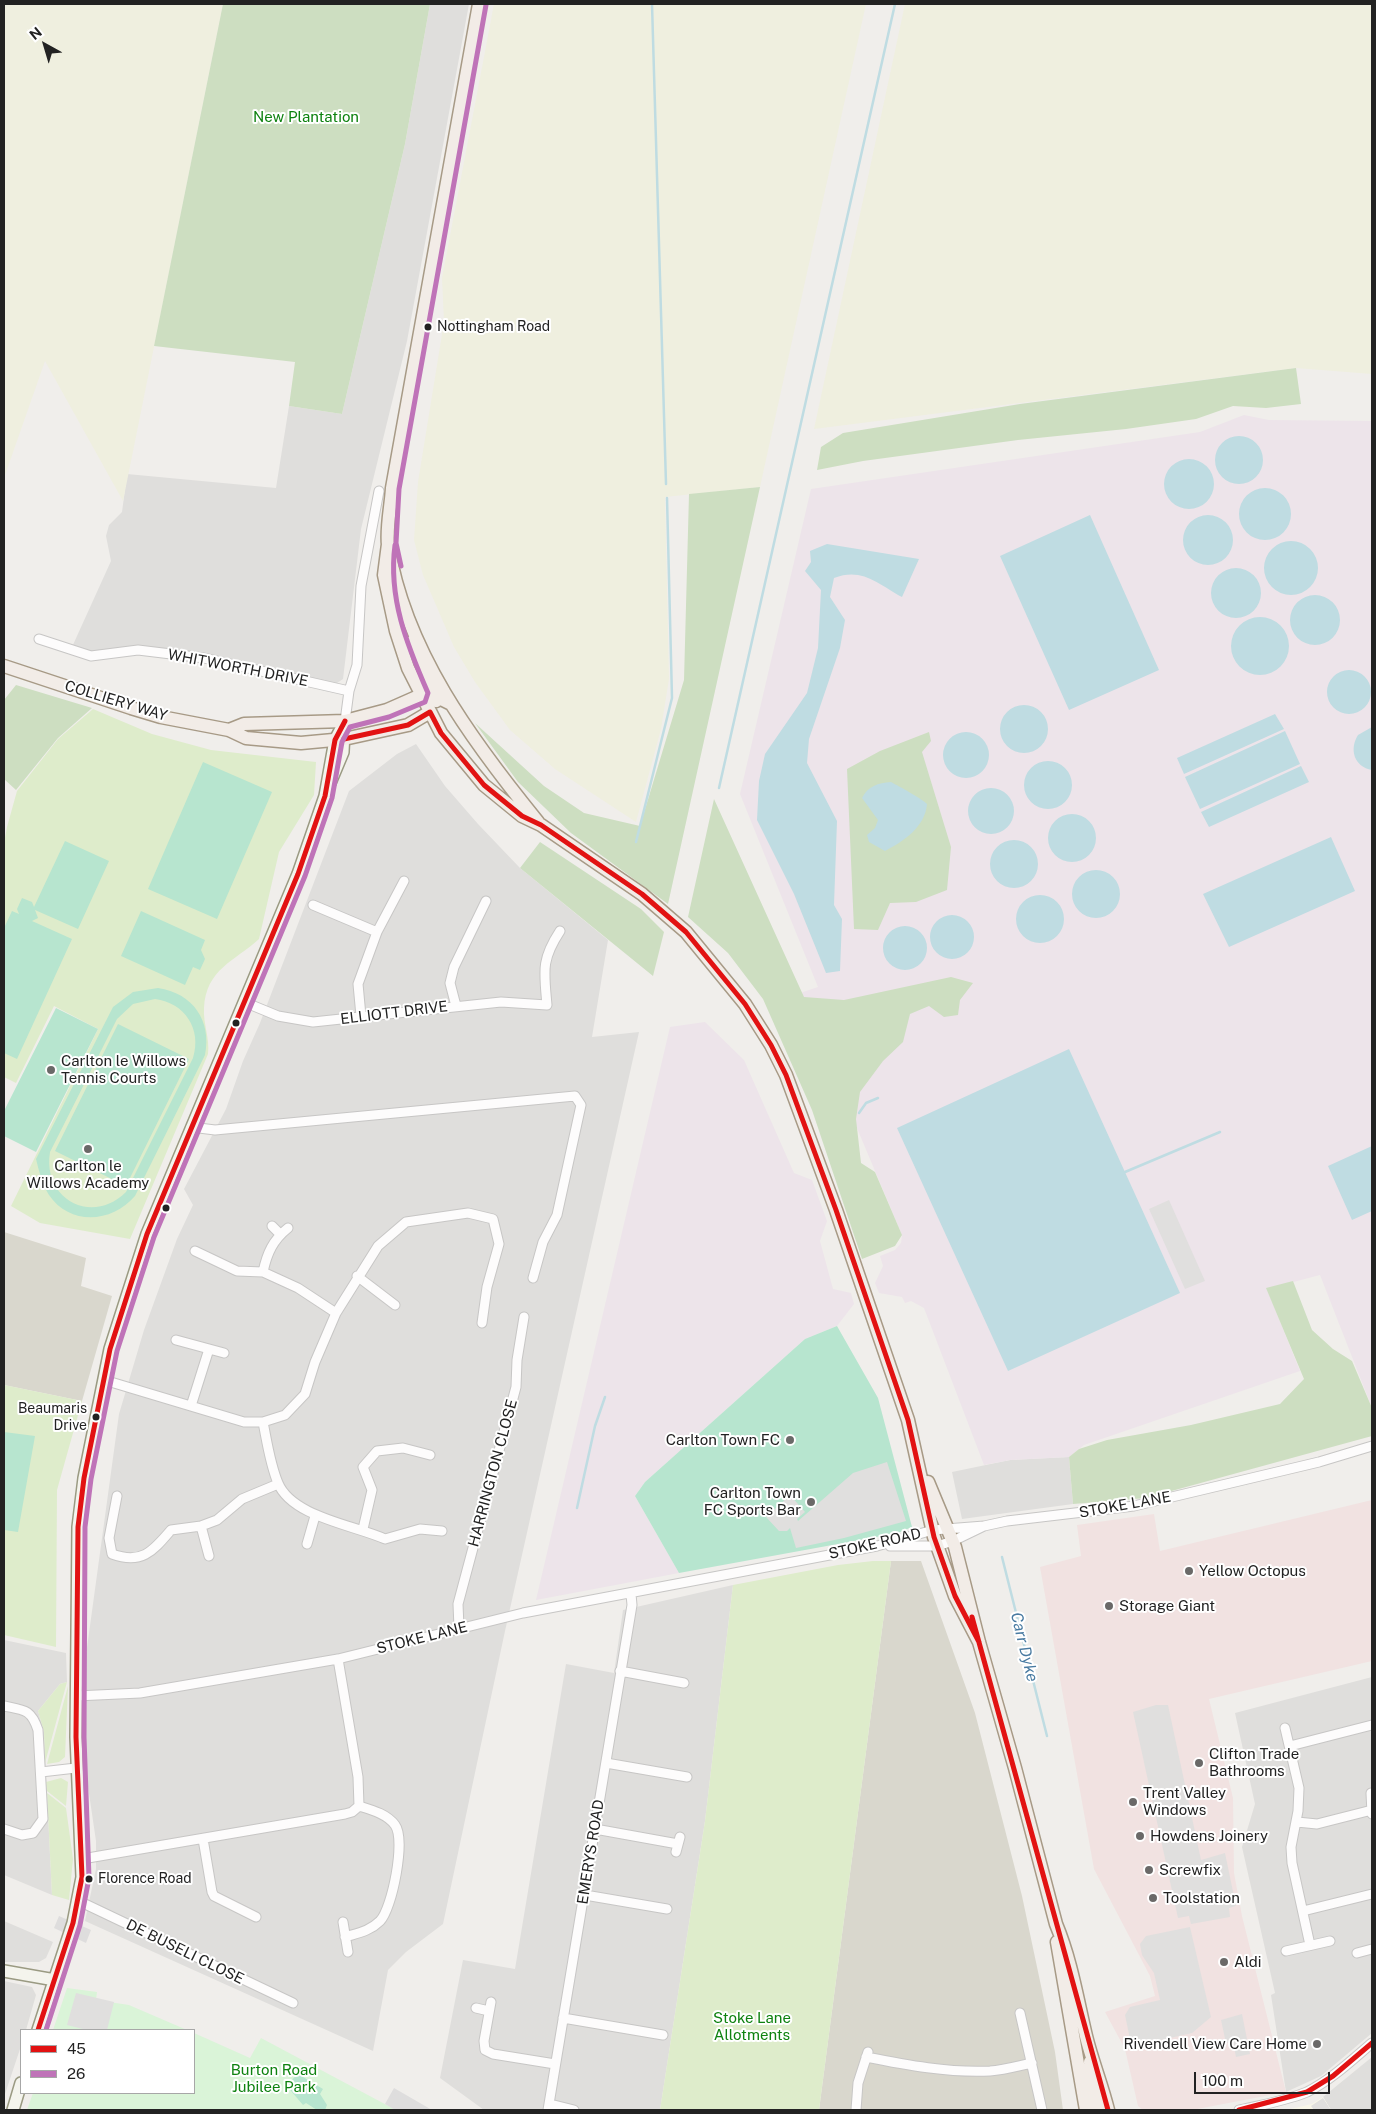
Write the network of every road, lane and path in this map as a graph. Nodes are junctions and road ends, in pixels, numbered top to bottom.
1 (479, 4) edge
2 (379, 491) dead end
3 (388, 539) junction
4 (365, 560) junction
5 (375, 562) dead end
6 (409, 618) junction
7 (39, 639) dead end
8 (4, 666) edge
9 (349, 690) junction
10 (421, 695) junction
11 (437, 696) junction
12 (451, 704) junction
13 (430, 712) junction
14 (345, 721) junction
15 (229, 730) junction
16 (339, 740) junction
17 (541, 825) junction
18 (404, 881) dead end
19 (486, 901) dead end
20 (313, 905) dead end
21 (560, 931) dead end
22 (378, 932) junction
23 (244, 1002) junction
24 (456, 1006) junction
25 (361, 1016) junction
26 (191, 1127) junction
27 (272, 1226) dead end
28 (288, 1228) dead end
29 (280, 1234) junction
30 (195, 1251) dead end
31 (263, 1272) junction
32 (358, 1276) junction
33 (533, 1278) dead end
34 (396, 1305) dead end
35 (336, 1313) junction
36 (524, 1317) dead end
37 (482, 1323) dead end
38 (176, 1340) dead end
39 (209, 1349) junction
40 (224, 1354) dead end
41 (104, 1380) junction
42 (191, 1406) junction
43 (263, 1422) junction
44 (1372, 1446) edge
45 (430, 1455) dead end
46 (918, 1459) junction
47 (278, 1484) junction
48 (117, 1496) dead end
49 (316, 1516) junction
50 (201, 1526) junction
51 (984, 1526) junction
52 (948, 1528) junction
53 (363, 1529) junction
54 (932, 1530) junction
55 (442, 1532) dead end
56 (953, 1541) junction
57 (306, 1544) dead end
58 (877, 1546) junction
59 (937, 1546) junction
60 (209, 1556) dead end
61 (766, 1567) joint
62 (632, 1594) junction
63 (458, 1628) junction
64 (978, 1642) junction
65 (338, 1659) junction
66 (620, 1671) junction
67 (684, 1683) dead end
68 (76, 1696) junction
69 (4, 1706) edge
70 (1372, 1725) edge
71 (1284, 1728) dead end
72 (1290, 1746) junction
73 (606, 1763) junction
74 (76, 1768) junction
75 (41, 1772) junction
76 (688, 1777) dead end
77 (1371, 1793) edge
78 (359, 1806) junction
79 (1372, 1810) edge
80 (1372, 1814) edge
81 (1297, 1822) junction
82 (4, 1829) edge
83 (595, 1829) junction
84 (203, 1839) junction
85 (678, 1844) dead end
86 (82, 1859) junction
87 (1372, 1894) edge
88 (585, 1895) junction
89 (77, 1906) junction
90 (667, 1909) dead end
91 (1303, 1911) junction
92 (256, 1917) dead end
93 (343, 1922) dead end
94 (1056, 1924) junction
95 (346, 1937) junction
96 (1330, 1941) dead end
97 (1310, 1945) junction
98 (1372, 1949) edge
99 (1286, 1951) dead end
100 (348, 1952) dead end
101 (1357, 1952) dead end
102 (4, 1971) edge
103 (54, 1980) junction
104 (293, 2004) dead end
105 (476, 2008) dead end
106 (1020, 2013) dead end
107 (563, 2018) junction
108 (38, 2029) edge
109 (663, 2034) dead end
110 (1372, 2043) edge
111 (1090, 2050) junction
112 (1032, 2063) junction
113 (555, 2064) junction
114 (20, 2086) edge
115 (549, 2107) edge
116 (13, 2110) edge
117 (574, 2110) edge
118 (856, 2110) edge
119 (1042, 2110) edge
120 (1086, 2110) edge
121 (1098, 2110) edge
122 (1108, 2110) edge
123 (1239, 2110) edge

1 - 3 main road
2 - 4 street
3 - 6 main road
3 - 10 main road
4 - 5 street
4 - 9 street
6 - 11 main road
6 - 12 main road
7 - 9 street, WHITWORTH DRIVE
8 - 15 main road, COLLIERY WAY
9 - 14 street
10 - 11 main road
10 - 13 main road
10 - 14 main road, COLLIERY WAY
11 - 12 main road
11 - 13 main road
12 - 17 main road
13 - 16 main road, COLLIERY WAY
13 - 17 main road
14 - 15 main road, COLLIERY WAY
14 - 16 street
15 - 16 main road, COLLIERY WAY
16 - 23 street
17 - 46 main road
18 - 22 street
19 - 24 street
20 - 22 street
21 - 24 street, ELLIOTT DRIVE
22 - 25 street
23 - 25 street, ELLIOTT DRIVE
23 - 26 street
24 - 25 street, ELLIOTT DRIVE
26 - 33 street
26 - 41 street
27 - 29 street
28 - 29 street
29 - 31 street
30 - 31 street
31 - 35 street
32 - 34 street
32 - 35 street
32 - 37 street
35 - 43 street
36 - 63 street, HARRINGTON CLOSE
38 - 39 street
39 - 40 street
39 - 42 street
41 - 42 street
41 - 68 street
42 - 43 street
43 - 47 street
44 - 51 street, STOKE LANE
45 - 53 street
46 - 52 main road
46 - 54 main road
47 - 49 street
47 - 50 street
48 - 50 street
49 - 53 street
49 - 57 street
50 - 60 street
51 - 52 street, STOKE ROAD
51 - 56 street, STOKE LANE
52 - 54 street, STOKE ROAD
52 - 56 main road
53 - 55 street
54 - 58 street, STOKE ROAD
54 - 59 main road
56 - 59 street, STOKE LANE
56 - 64 main road
58 - 59 street, STOKE LANE
58 - 61 street, STOKE ROAD
59 - 64 main road
61 - 62 street, STOKE LANE
62 - 63 street, STOKE LANE
62 - 66 street, EMERYS ROAD
63 - 65 street, STOKE LANE
64 - 94 main road
65 - 68 street, STOKE LANE
65 - 78 street
66 - 67 street
66 - 73 street, EMERYS ROAD
68 - 74 street
69 - 75 street
70 - 72 street
71 - 72 street
72 - 81 street
73 - 76 street
73 - 83 street, EMERYS ROAD
74 - 75 street
74 - 86 street
75 - 82 street
77 - 79 street
78 - 84 street
78 - 95 street
79 - 80 street
79 - 81 street
81 - 91 street
83 - 85 street
83 - 88 street, EMERYS ROAD
84 - 86 street
84 - 92 street
86 - 89 street
87 - 91 street
88 - 90 street
88 - 107 street, EMERYS ROAD
89 - 103 street
89 - 104 street, DE BUSELI CLOSE
91 - 97 street
93 - 95 street
94 - 111 main road
94 - 120 main road
95 - 100 street
96 - 97 street
97 - 99 street
98 - 101 street
102 - 103 street
103 - 108 street
105 - 113 street
106 - 112 street
107 - 109 street
107 - 113 street, EMERYS ROAD
110 - 123 street
111 - 121 main road
111 - 122 main road
112 - 118 street
112 - 119 street
113 - 115 street, EMERYS ROAD
114 - 116 street
115 - 117 street

